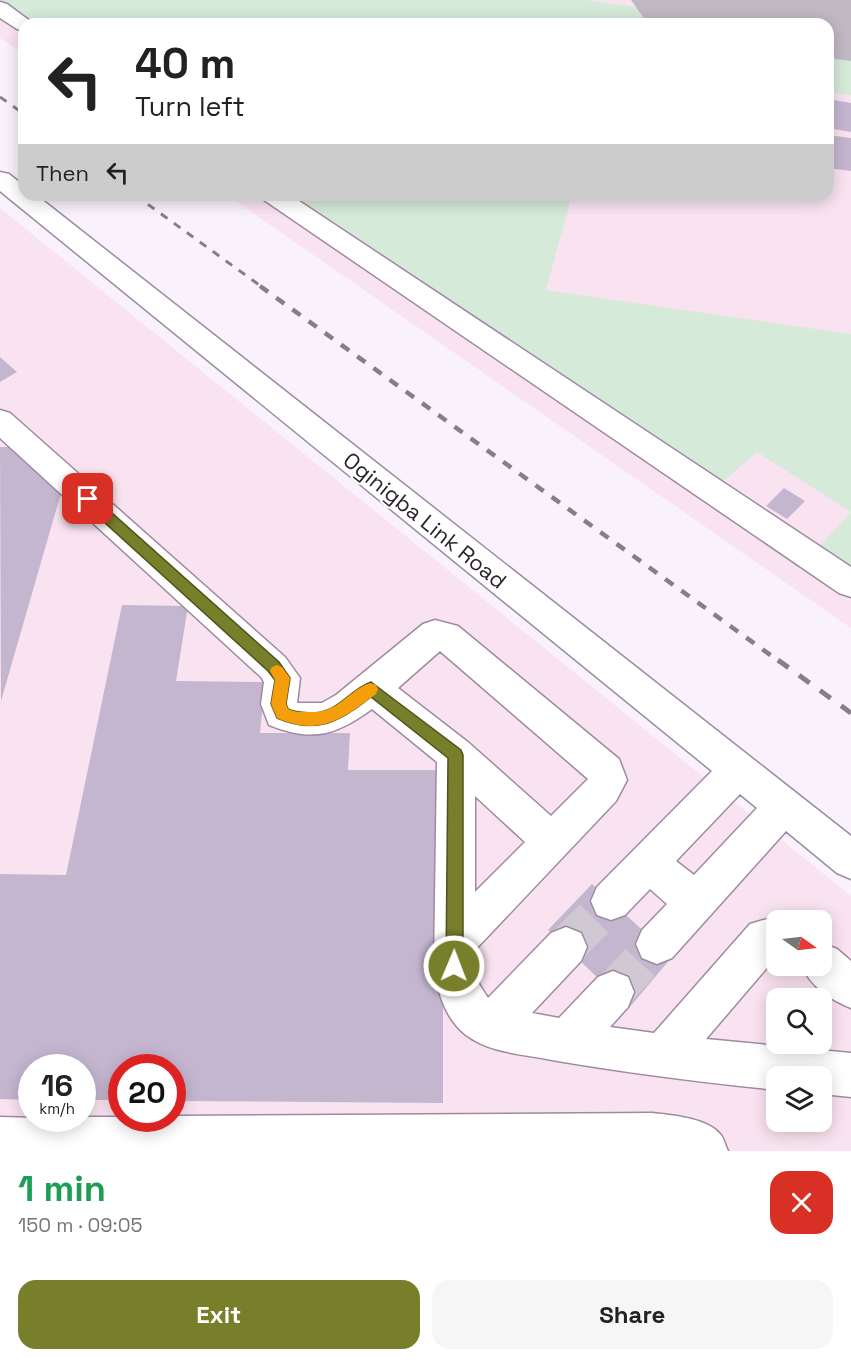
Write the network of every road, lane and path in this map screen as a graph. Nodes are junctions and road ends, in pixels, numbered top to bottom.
1 (0, 8) edge
2 (18, 21) edge
3 (0, 179) edge
4 (18, 193) edge
5 (27, 201) edge
6 (282, 201) edge
7 (0, 421) edge
8 (851, 585) edge
9 (371, 688) junction
10 (456, 755) junction
11 (738, 771) junction
12 (783, 807) junction
13 (552, 842) junction
14 (851, 860) edge
15 (648, 862) junction
16 (611, 902) tunnel mouth
17 (696, 902) junction
18 (766, 938) edge
19 (455, 941) junction
20 (657, 944) tunnel mouth
21 (566, 947) tunnel mouth
22 (832, 972) edge
23 (851, 987) edge
24 (613, 992) tunnel mouth
25 (490, 1026) junction
26 (567, 1041) junction
27 (662, 1057) junction
28 (851, 1075) edge
29 (0, 1140) edge
30 (705, 1151) edge

1 - 2 street
3 - 4 street, Oginigba Link Road
5 - 11 street, Oginigba Link Road
6 - 8 street
7 - 9 street
9 - 10 street
9 - 13 street
10 - 13 street
10 - 19 street
11 - 12 street, Oginigba Link Road
11 - 15 street
12 - 14 street, Oginigba Link Road
12 - 17 street
13 - 19 street
15 - 16 street
15 - 17 street
17 - 20 street
18 - 27 street
19 - 25 street
21 - 25 street
22 - 23 street
24 - 26 street
25 - 26 street
26 - 27 street
27 - 28 street
29 - 30 street

